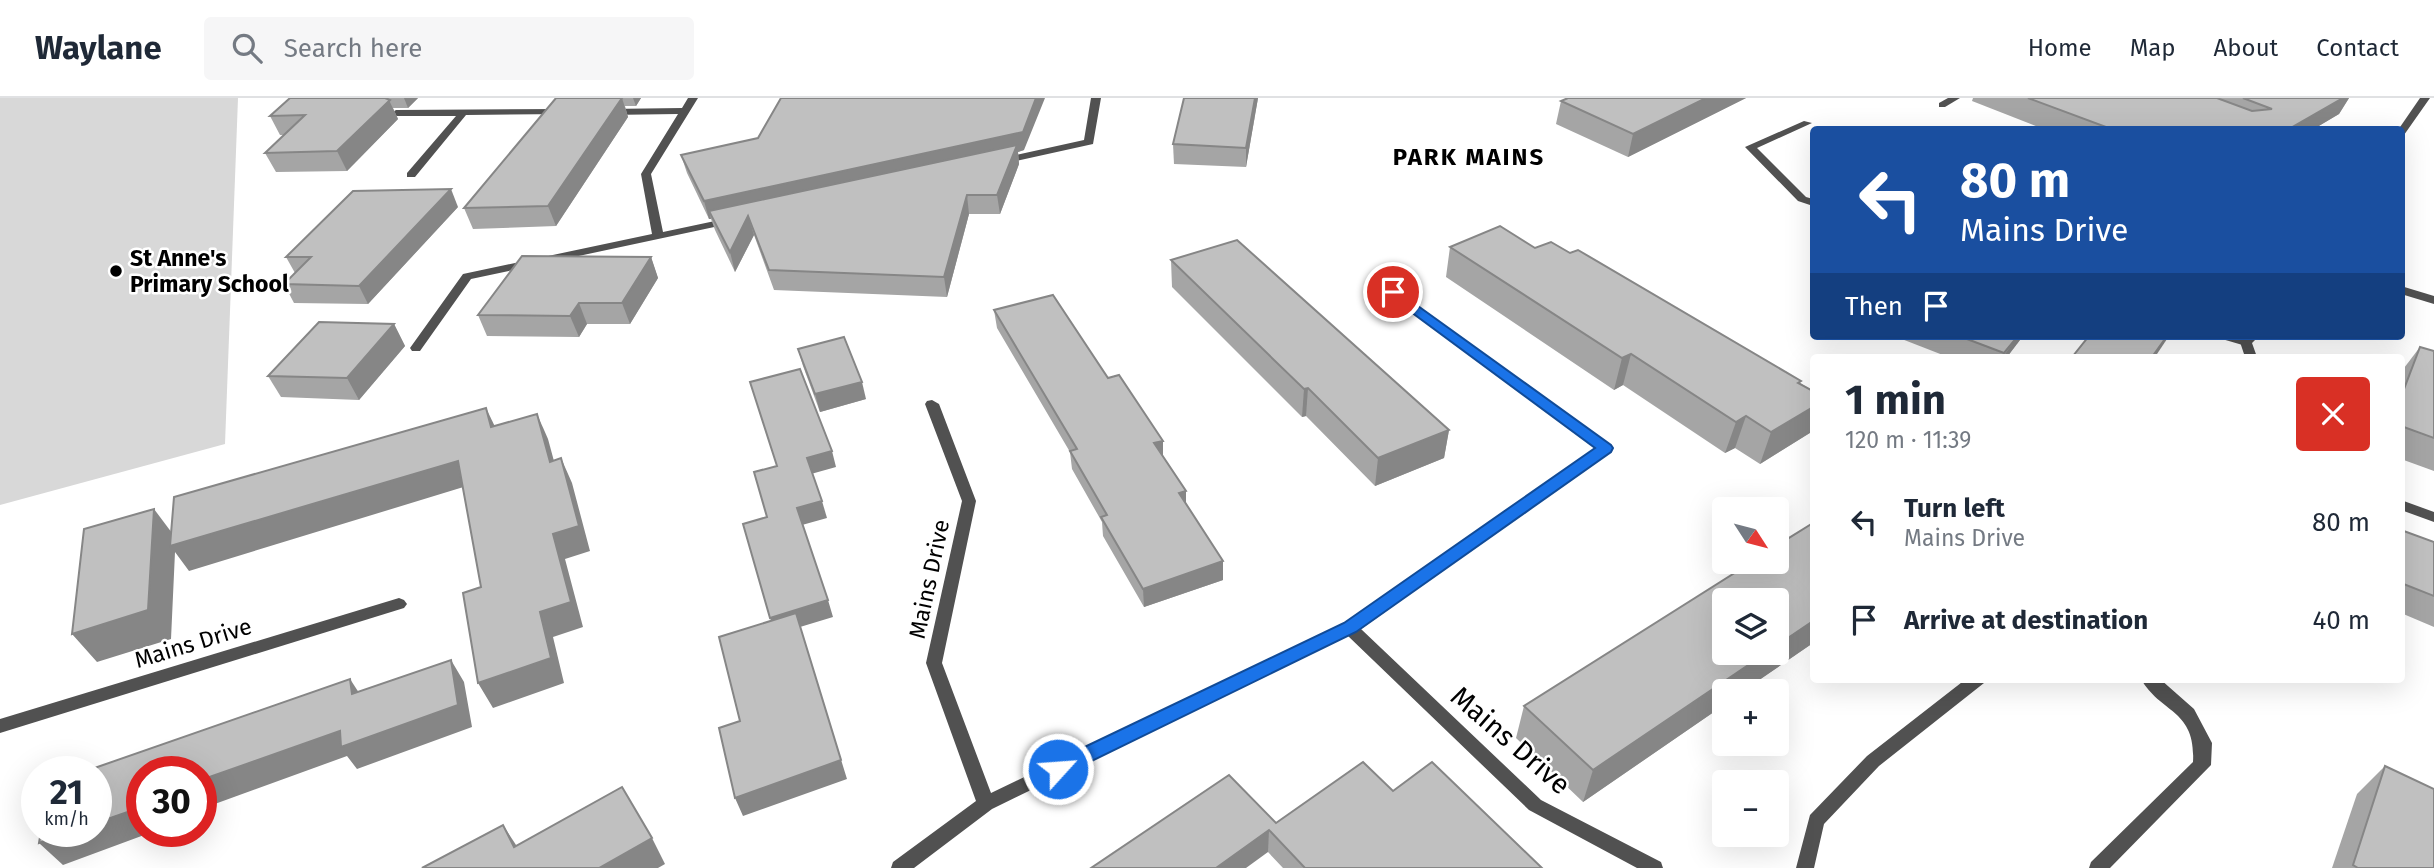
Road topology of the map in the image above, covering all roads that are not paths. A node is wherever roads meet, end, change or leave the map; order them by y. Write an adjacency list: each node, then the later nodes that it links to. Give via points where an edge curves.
1 (693, 98): 6 (street)
2 (1096, 98): 13 (street, via 1089,142)
3 (1955, 98): 5 (street)
4 (2426, 98): 12 (street)
5 (1942, 105)
6 (685, 111): 8 (street); 17 (street, via 646,174)
7 (574, 112): 10 (street)
8 (602, 112)
9 (397, 113): 10 (street)
10 (463, 113): 14 (street)
11 (1807, 123): 15 (street, via 1750,147)
12 (2405, 127)
13 (995, 162)
14 (411, 175)
15 (1810, 202)
16 (738, 219): 17 (street)
17 (659, 236): 21 (street, via 467,276)
18 (2405, 291): 20 (street)
19 (1393, 292): 26 (street, via 1605,448)
20 (2434, 300)
21 (416, 348)
22 (932, 404): 30 (street, Mains Drive, via 969,501 934,663)
23 (2405, 506): 24 (street)
24 (2434, 517)
25 (400, 604): 29 (street, Mains Drive)
26 (1350, 628): 30 (street); 32 (street, Mains Drive, via 1535,805)
27 (1974, 683): 33 (street, via 1873,761 1816,820)
28 (2153, 683): 34 (street, via 2188,714 2203,743 2202,765)
29 (0, 726)
30 (986, 804): 31 (street)
31 (900, 868)
32 (1654, 868)
33 (1805, 868)
34 (2098, 868)

